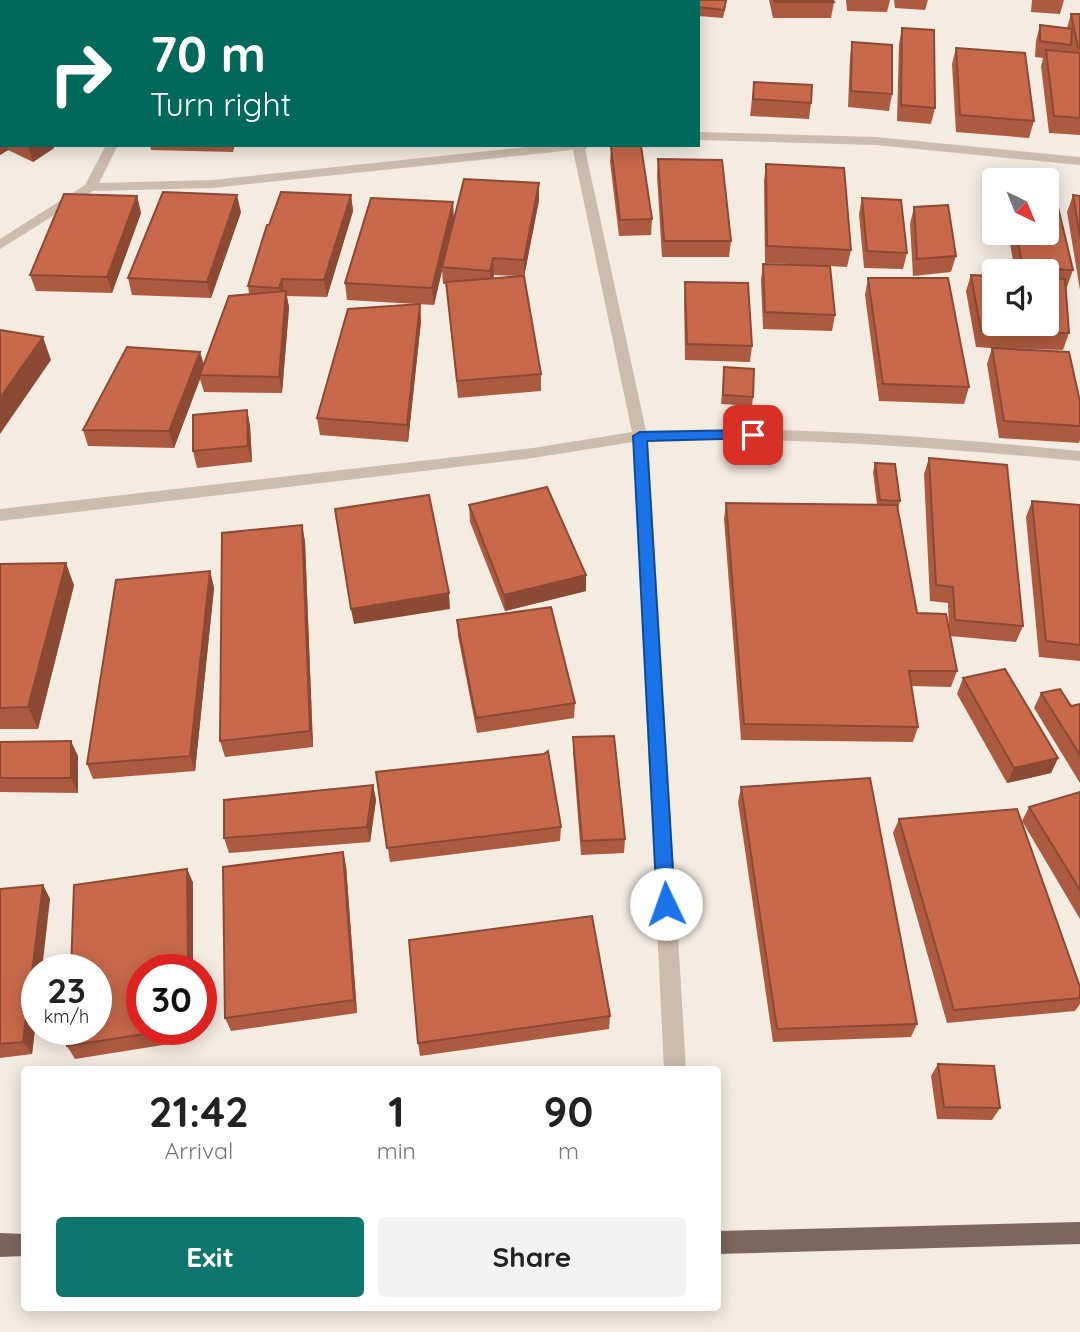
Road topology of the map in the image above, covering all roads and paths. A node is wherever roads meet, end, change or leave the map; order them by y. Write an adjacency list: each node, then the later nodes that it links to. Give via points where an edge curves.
1 (700, 136): 5 (street, via 876,141)
2 (111, 147): 6 (street)
3 (559, 147): 6 (street, via 212,184)
4 (578, 147): 8 (street)
5 (1080, 161)
6 (90, 187): 7 (street)
7 (0, 245)
8 (640, 436): 9 (street, via 726,433 905,441); 10 (street, via 533,453); 11 (street)
9 (1080, 456)
10 (0, 515)
11 (675, 1066)
12 (1080, 1233): 13 (main road)
13 (721, 1243)
14 (0, 1245): 15 (main road)
15 (21, 1245)

